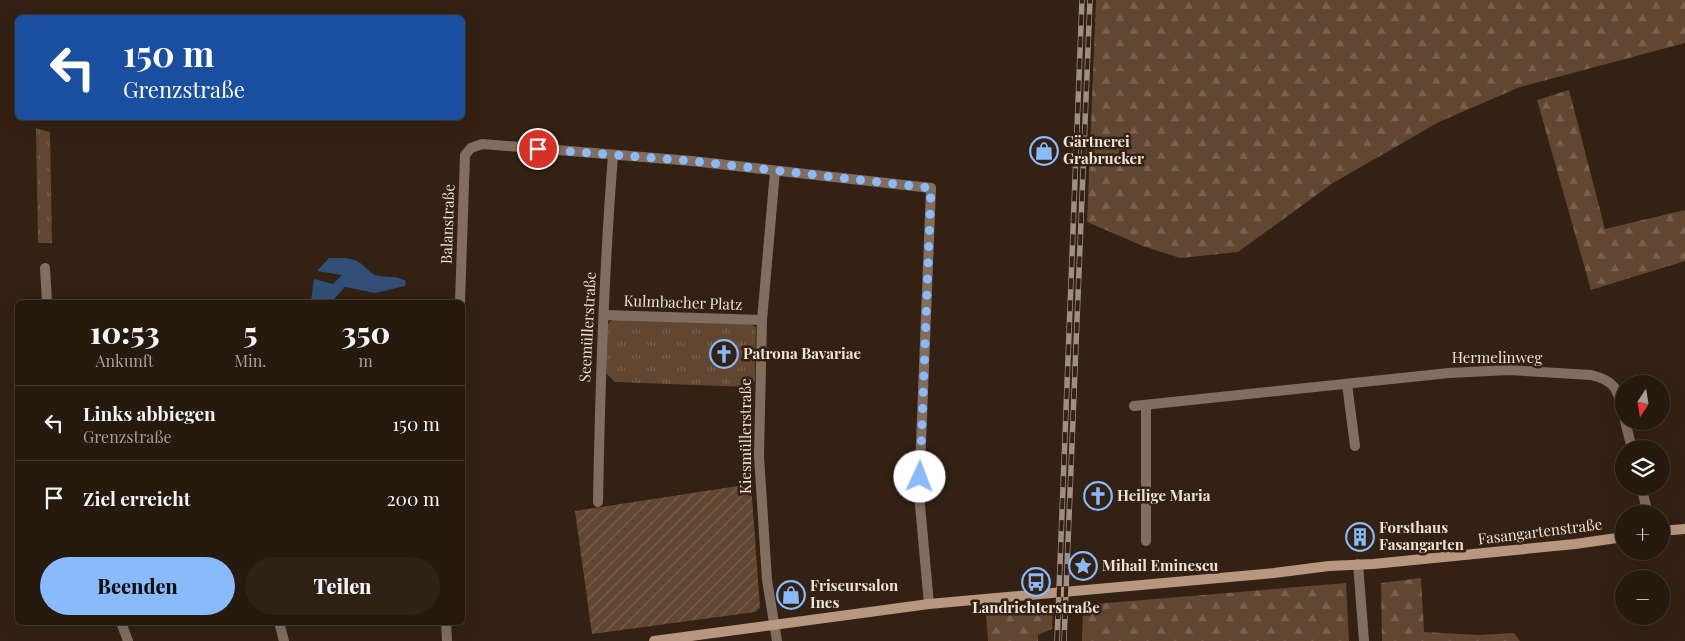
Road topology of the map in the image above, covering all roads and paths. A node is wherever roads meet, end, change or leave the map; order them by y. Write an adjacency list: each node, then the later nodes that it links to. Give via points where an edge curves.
1 (613, 155): 2 (street); 5 (street, Balanstraße, via 482,144 471,148 465,155); 6 (street, Seemüllerstraße)
2 (775, 171): 7 (street, Kiesmüllerstraße); 19 (street, via 931,188 919,494)
3 (44, 268): 4 (street)
4 (47, 300)
5 (460, 300)
6 (604, 315): 7 (street, Kulmbacher Platz); 13 (street, Seemüllerstraße)
7 (762, 320): 23 (street, Kiesmüllerstraße, via 759,456 767,580)
8 (1347, 384): 9 (street, Hermelinweg, via 1509,370 1591,375 1611,382); 10 (street, Hermelinweg); 12 (street)
9 (1615, 388)
10 (1146, 405): 11 (street, Hermelinweg); 17 (street)
11 (1134, 406)
12 (1355, 446)
13 (598, 502)
14 (1685, 529): 15 (street)
15 (1670, 531)
16 (1615, 538): 18 (street, Fasangartenstraße)
17 (1146, 541)
18 (1358, 564): 19 (street, Fasangartenstraße); 29 (street)
19 (929, 604): 23 (street, Fasangartenstraße)
20 (122, 625): 24 (street)
21 (280, 625): 25 (street)
22 (446, 625): 26 (street)
23 (774, 625): 27 (street, Fasangartenstraße); 28 (street, Kiesmüllerstraße)
24 (128, 641)
25 (284, 641)
26 (447, 641)
27 (654, 641)
28 (776, 641)
29 (1364, 641)

